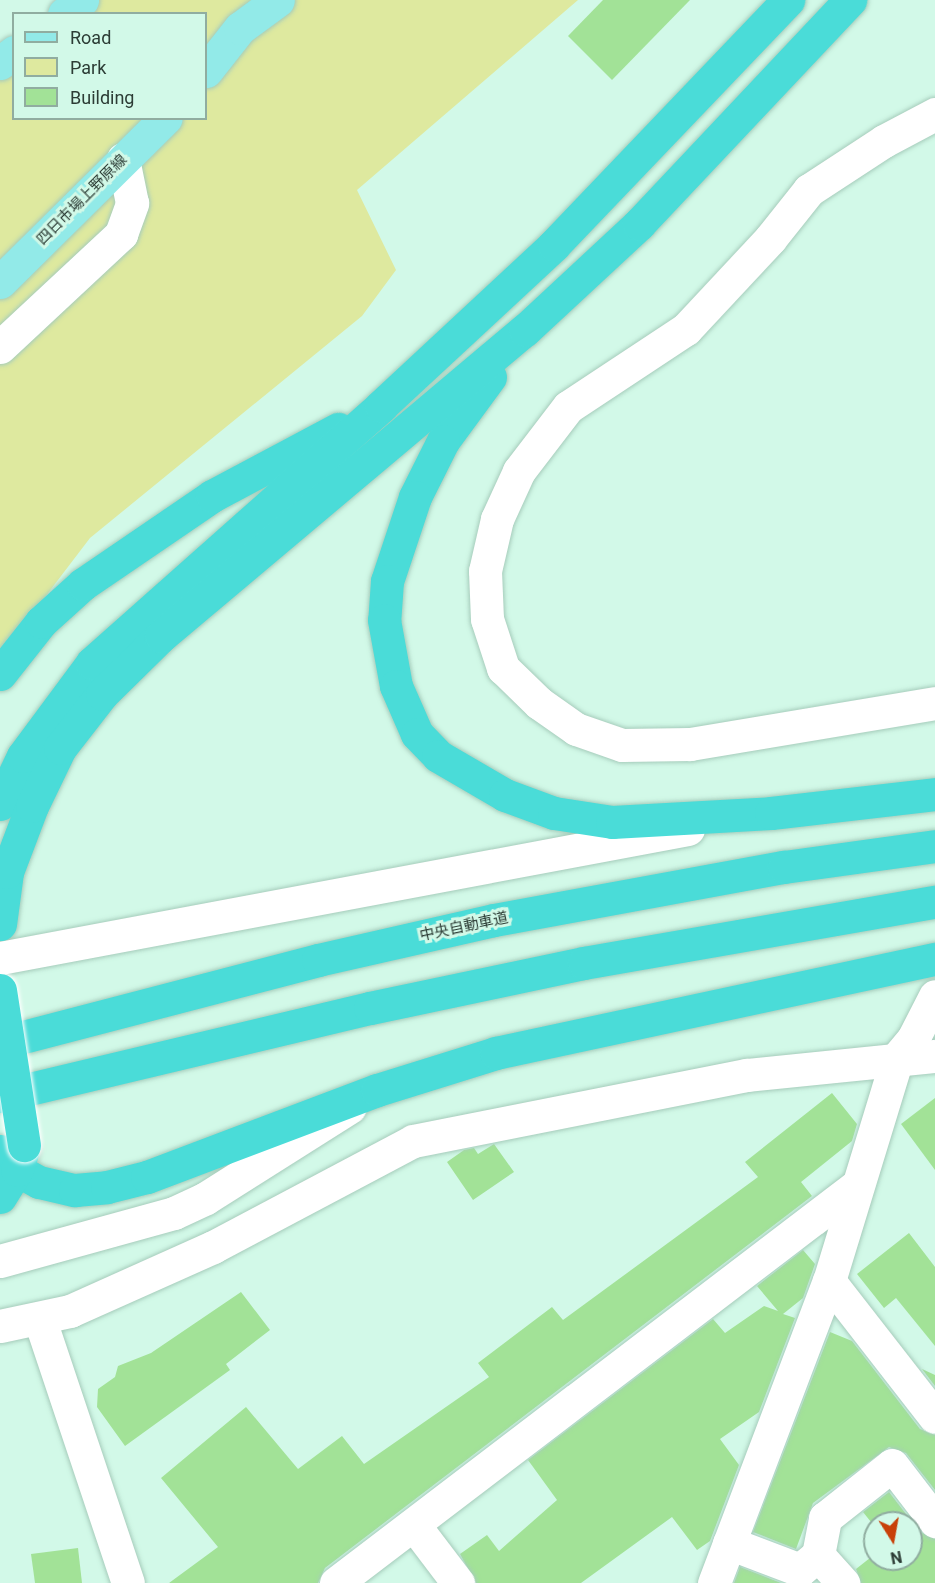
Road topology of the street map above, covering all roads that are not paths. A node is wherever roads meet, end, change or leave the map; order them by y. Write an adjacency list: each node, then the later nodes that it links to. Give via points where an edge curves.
1 (82, 0): 5 (main road)
2 (278, 0): 8 (main road, via 240,28)
3 (788, 0): 15 (highway, via 554,245)
4 (850, 0): 13 (highway, via 639,224)
5 (67, 12)
6 (12, 54): 7 (main road)
7 (0, 63)
8 (207, 70)
9 (935, 114): 17 (street, via 884,141 809,190 770,239 686,329 568,407 519,471 497,519 485,571 487,619 503,668 539,703 576,729 622,745 690,744)
10 (164, 120): 11 (main road, 四日市場上野原線)
11 (123, 159): 12 (main road, 四日市場上野原線); 14 (street, via 132,203 121,234)
12 (0, 282)
13 (525, 330): 20 (highway, via 443,441 415,497 387,581 384,620 389,661 417,734 438,756 469,775 505,795 554,813 612,822); 23 (highway, via 130,664 60,748 7,872)
14 (0, 347)
15 (381, 406): 16 (highway, via 164,526 83,584 41,622); 19 (highway, via 92,663 23,756)
16 (0, 674)
17 (935, 703)
18 (935, 794): 20 (highway)
19 (0, 804)
20 (771, 813): 24 (street)
21 (935, 846): 28 (highway, 中央自動車道, via 784,867 494,920 307,963)
22 (935, 902): 31 (highway, via 573,965 370,1008)
23 (0, 924)
24 (0, 958)
25 (935, 959): 30 (highway, via 610,1026 496,1053)
26 (0, 990): 32 (highway, bridge)
27 (935, 996): 29 (street)
28 (0, 1043)
29 (915, 1051): 33 (street); 37 (street, via 747,1075 413,1141 213,1247 70,1311)
30 (377, 1090): 32 (highway, via 147,1177 107,1187 75,1190 39,1182); 35 (street, via 206,1198 112,1233)
31 (0, 1096)
32 (14, 1155): 34 (highway)
33 (855, 1187): 36 (street); 41 (street)
34 (0, 1197)
35 (0, 1261)
36 (828, 1281): 39 (street); 42 (street)
37 (40, 1320): 38 (street); 44 (street)
38 (0, 1326)
39 (935, 1417)
40 (935, 1521): 43 (street, via 892,1465 825,1518)
41 (414, 1525): 45 (street); 46 (street)
42 (729, 1544): 43 (street, via 800,1570); 47 (street)
43 (818, 1555): 48 (street)
44 (128, 1583)
45 (336, 1583)
46 (458, 1583)
47 (714, 1583)
48 (843, 1583)

